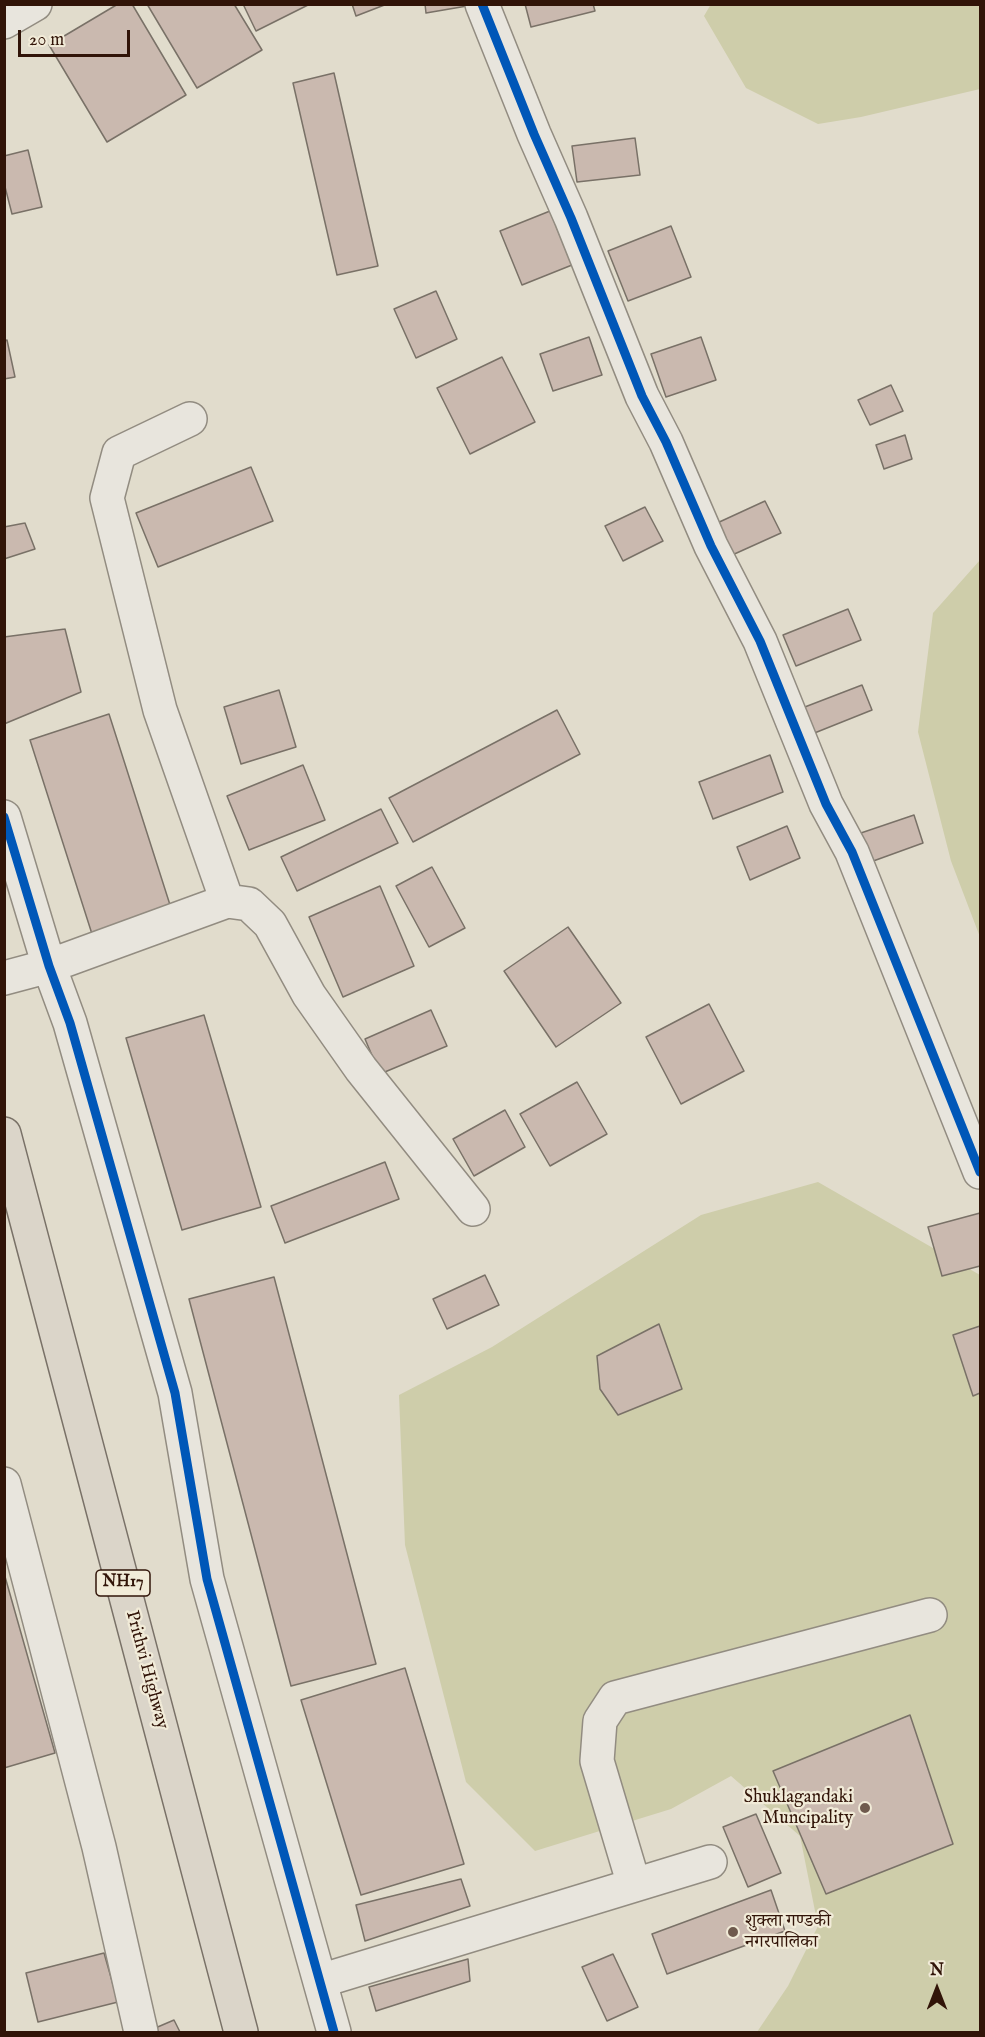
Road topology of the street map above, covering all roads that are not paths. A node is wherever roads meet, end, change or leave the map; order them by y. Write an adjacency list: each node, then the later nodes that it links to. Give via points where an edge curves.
1 (35, 4): 3 (street)
2 (482, 4): 10 (street, via 642,396 760,641 826,804 852,852)
3 (4, 22)
4 (190, 419): 6 (street, via 119,453 106,498 160,710)
5 (4, 817): 7 (street)
6 (227, 901): 7 (street); 11 (street, via 249,904 270,924 309,995 361,1069)
7 (49, 966): 8 (street); 16 (street, via 70,1023 175,1393 207,1579)
8 (4, 978)
9 (4, 1134): 18 (highway, Prithvi Highway / NH17)
10 (981, 1172)
11 (473, 1209)
12 (4, 1484): 17 (street, via 99,1847)
13 (930, 1615): 15 (street, via 615,1698 600,1721 597,1761)
14 (710, 1862): 15 (street)
15 (634, 1885): 16 (street)
16 (320, 1981): 19 (street)
17 (141, 2032)
18 (241, 2032)
19 (334, 2032)

